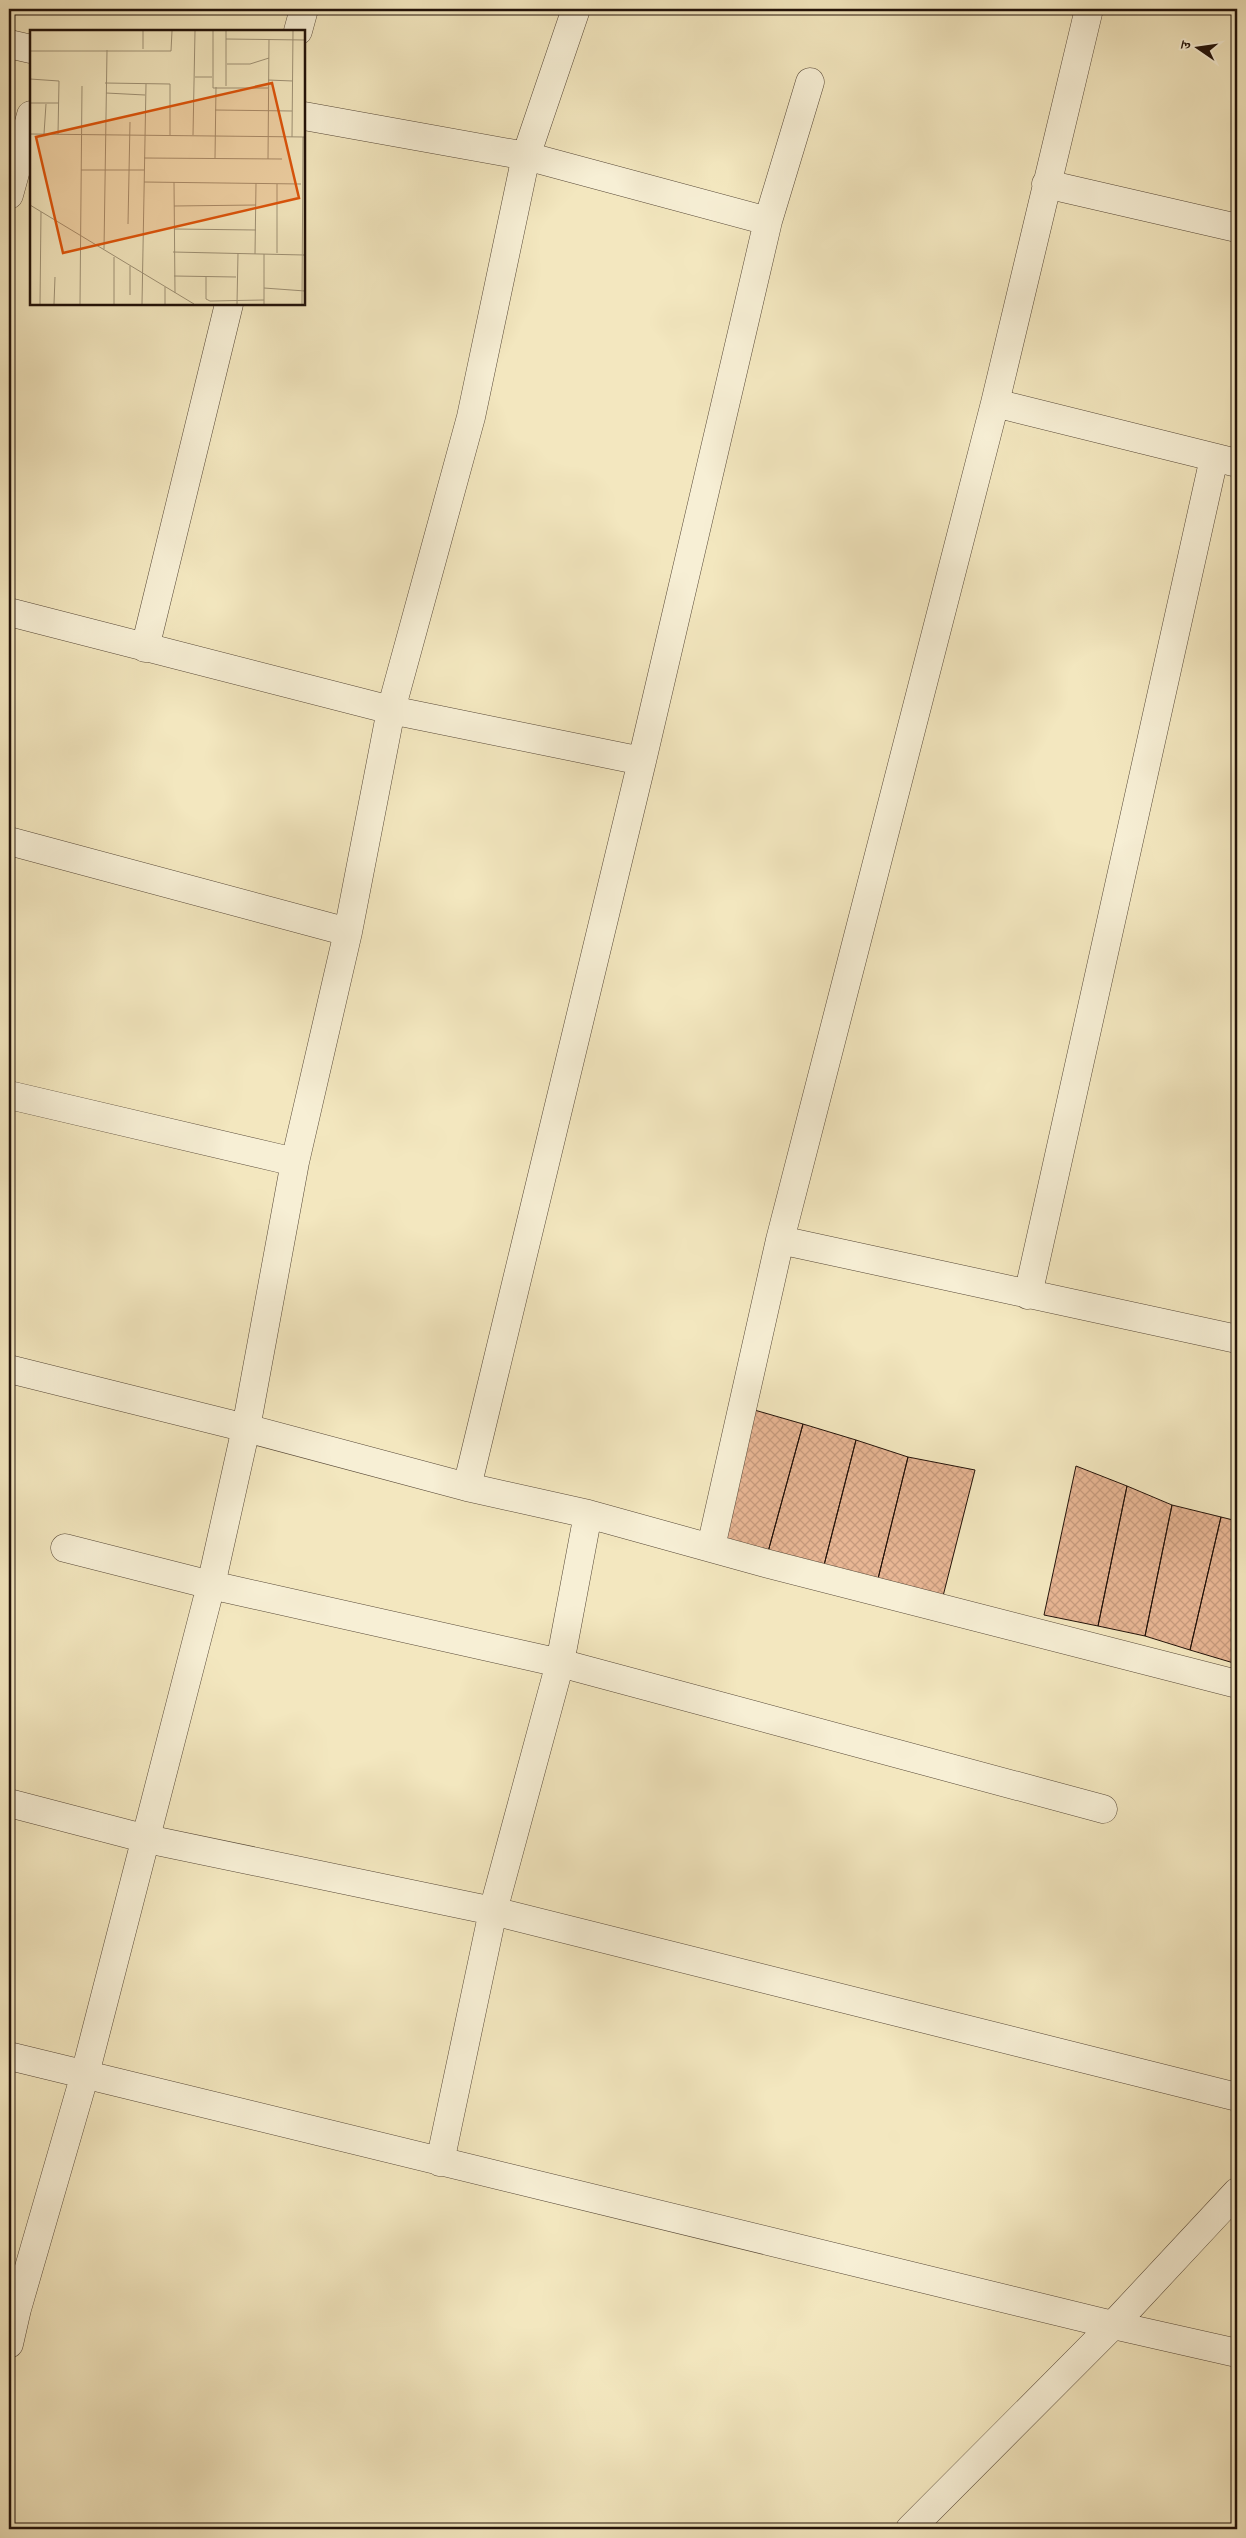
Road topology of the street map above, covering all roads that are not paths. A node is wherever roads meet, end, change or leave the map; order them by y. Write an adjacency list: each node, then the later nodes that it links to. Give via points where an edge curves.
1 (304, 9): 4 (street)
2 (576, 9): 10 (street)
3 (1089, 9): 11 (street)
4 (298, 30)
5 (9, 44): 6 (street)
6 (30, 48)
7 (810, 82): 13 (street)
8 (305, 116): 10 (street)
9 (30, 119): 12 (street)
10 (526, 156): 13 (street); 20 (street, via 471,417)
11 (1046, 184): 14 (street); 16 (street)
12 (9, 195)
13 (768, 221): 21 (street)
14 (1237, 228)
15 (229, 305): 19 (street)
16 (995, 403): 17 (street); 26 (street)
17 (1226, 460): 27 (street)
18 (9, 612): 19 (street)
19 (145, 648): 20 (street)
20 (391, 710): 21 (street); 23 (street)
21 (642, 760): 31 (street)
22 (9, 841): 23 (street)
23 (348, 932): 25 (street)
24 (9, 1095): 25 (street)
25 (295, 1162): 30 (street)
26 (780, 1240): 27 (street); 33 (street)
27 (1028, 1294): 28 (street)
28 (1237, 1339)
29 (9, 1369): 30 (street)
30 (246, 1428): 31 (street); 35 (street)
31 (467, 1487): 32 (street)
32 (588, 1514): 33 (street); 36 (street)
33 (711, 1547): 37 (street)
34 (65, 1548): 35 (street)
35 (212, 1584): 36 (street); 40 (street)
36 (560, 1663): 39 (street); 41 (street)
37 (1237, 1684)
38 (9, 1803): 40 (street)
39 (1103, 1809)
40 (147, 1839): 41 (street); 43 (street)
41 (494, 1911): 44 (street); 45 (street)
42 (9, 2056): 43 (street)
43 (85, 2074): 45 (street); 47 (street)
44 (1237, 2096)
45 (440, 2162): 48 (street)
46 (1237, 2192): 48 (street)
47 (13, 2308): 49 (street)
48 (1113, 2325): 50 (street); 51 (street)
49 (9, 2344)
50 (1237, 2353)
51 (910, 2529)

